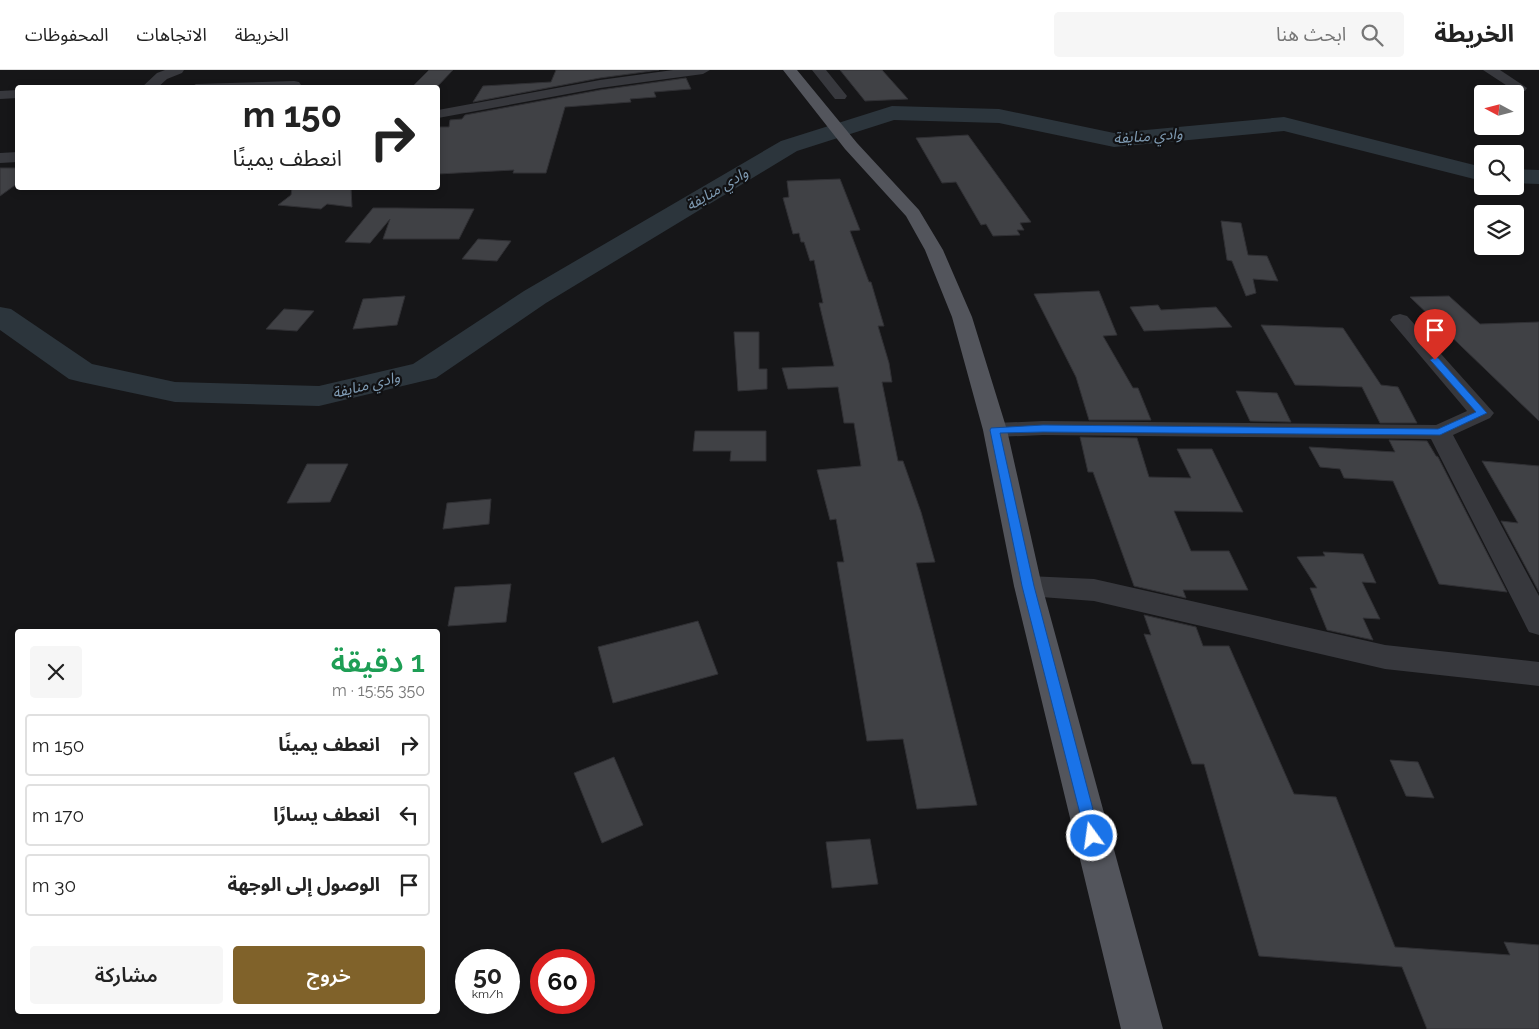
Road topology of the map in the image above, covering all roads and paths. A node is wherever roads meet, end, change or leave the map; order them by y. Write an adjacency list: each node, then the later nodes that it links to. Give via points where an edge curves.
1 (177, 70): 7 (street)
2 (703, 70): 13 (street, via 600,84)
3 (790, 70): 17 (main road, via 913,214 934,250 962,317)
4 (819, 70): 12 (street)
5 (1490, 70): 9 (street)
6 (297, 83): 8 (street)
7 (152, 85)
8 (257, 85)
9 (1515, 85)
10 (15, 94): 11 (street)
11 (0, 95)
12 (840, 96)
13 (440, 114)
14 (15, 157): 15 (street)
15 (0, 158)
16 (1400, 320): 18 (street, via 1482,413)
17 (995, 430): 18 (street); 19 (main road)
18 (1440, 432): 20 (street)
19 (1028, 586): 21 (street, via 1094,590 1385,657); 22 (main road)
20 (1539, 624)
21 (1539, 674)
22 (1142, 1029)

